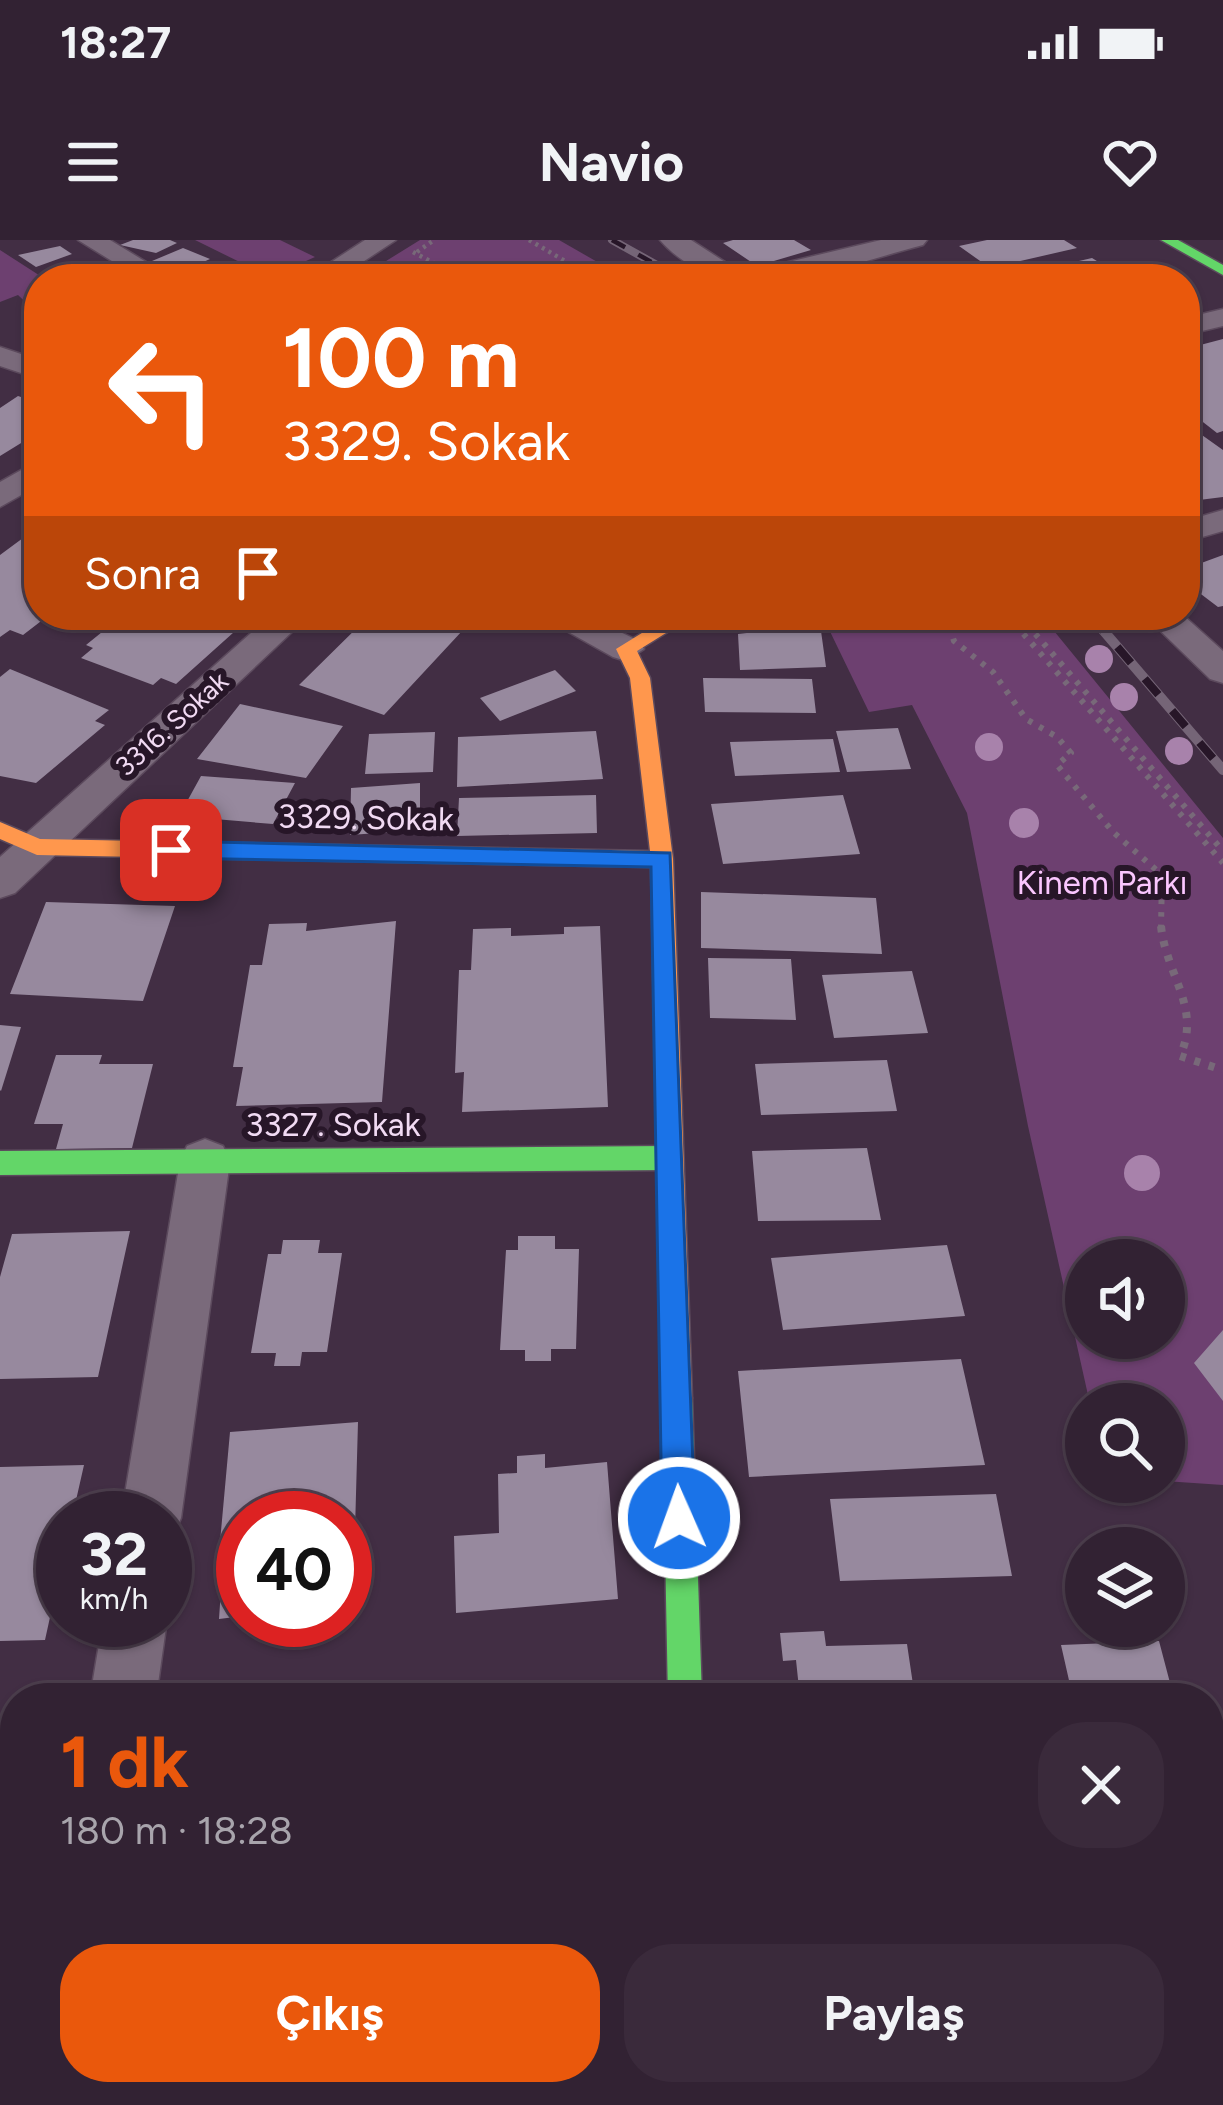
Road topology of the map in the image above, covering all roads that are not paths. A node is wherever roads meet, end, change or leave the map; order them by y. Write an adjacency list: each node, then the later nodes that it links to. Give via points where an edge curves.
1 (91, 240): 6 (street)
2 (673, 240): 8 (street)
3 (914, 240): 9 (street)
4 (1168, 240): 10 (main road)
5 (380, 241): 7 (street)
6 (134, 264)
7 (342, 264)
8 (710, 264)
9 (812, 264)
10 (1223, 272)
11 (276, 630): 18 (street, 3316. Sokak)
12 (587, 630): 15 (street)
13 (659, 630): 15 (main road)
14 (1179, 630): 16 (street)
15 (626, 649): 19 (main road, via 640,678)
16 (1223, 670)
17 (0, 830): 18 (main road, 3329. Sokak)
18 (37, 847): 19 (main road, 3329. Sokak); 20 (street, 3316. Sokak)
19 (662, 859): 21 (main road)
20 (0, 882)
21 (666, 1158): 22 (main road, 3327. Sokak); 27 (main road)
22 (205, 1160): 23 (main road, 3327. Sokak); 24 (street)
23 (0, 1162)
24 (155, 1491)
25 (131, 1647): 26 (street)
26 (126, 1683)
27 (684, 1683)

